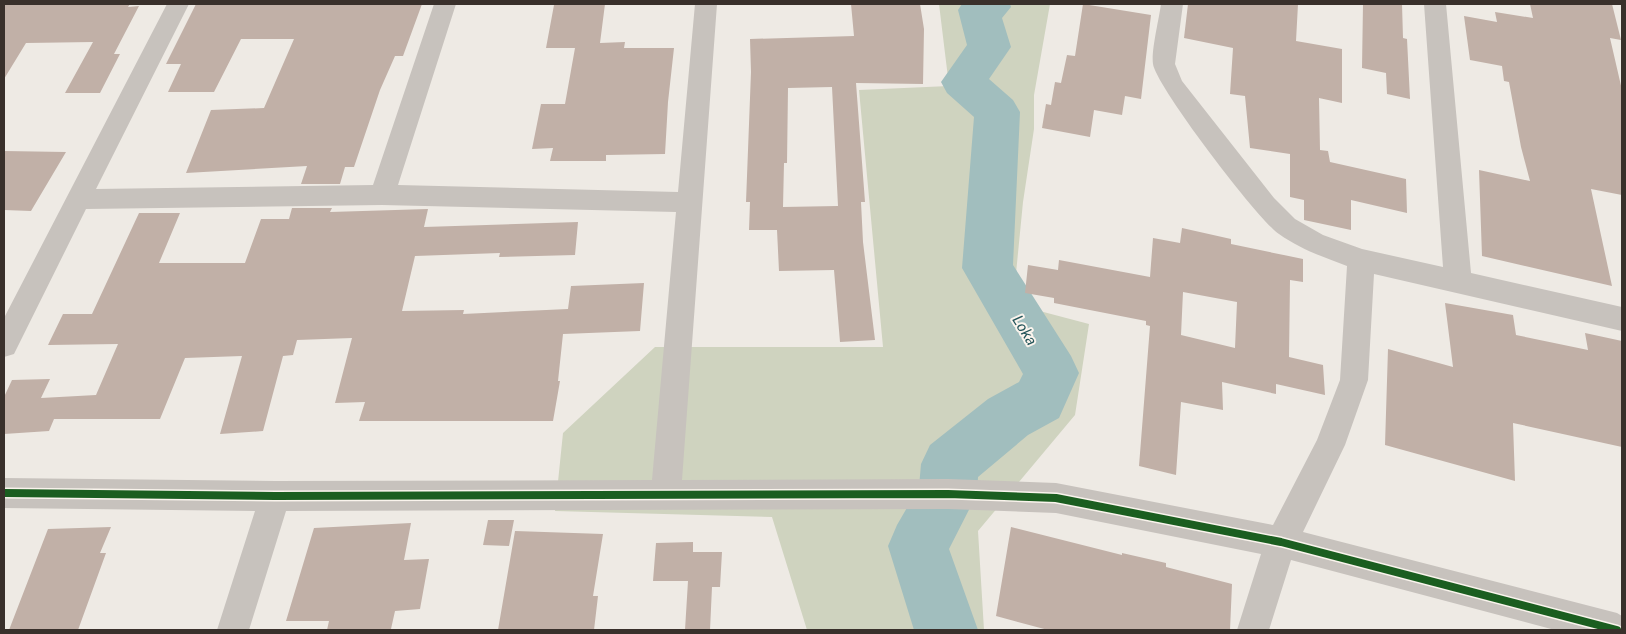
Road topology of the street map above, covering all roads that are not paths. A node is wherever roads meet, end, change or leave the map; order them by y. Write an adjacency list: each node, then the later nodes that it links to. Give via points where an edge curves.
1 (178, 4): 7 (street)
2 (445, 4): 6 (street)
3 (706, 4): 8 (street)
4 (1172, 4): 9 (street, via 1164,64 1172,84 1265,205 1286,226 1314,243)
5 (1435, 4): 10 (street)
6 (382, 195): 7 (street); 8 (street)
7 (78, 199): 12 (street)
8 (690, 202): 14 (street)
9 (1361, 260): 10 (street); 16 (street, via 1354,380 1330,445)
10 (1458, 283): 11 (street)
11 (1622, 319)
12 (4, 345)
13 (4, 493): 15 (street)
14 (666, 494): 15 (street); 16 (street, via 948,494 1056,498)
15 (275, 496): 17 (street)
16 (1281, 542): 18 (street); 19 (street)
17 (233, 630)
18 (1253, 630)
19 (1617, 630)

